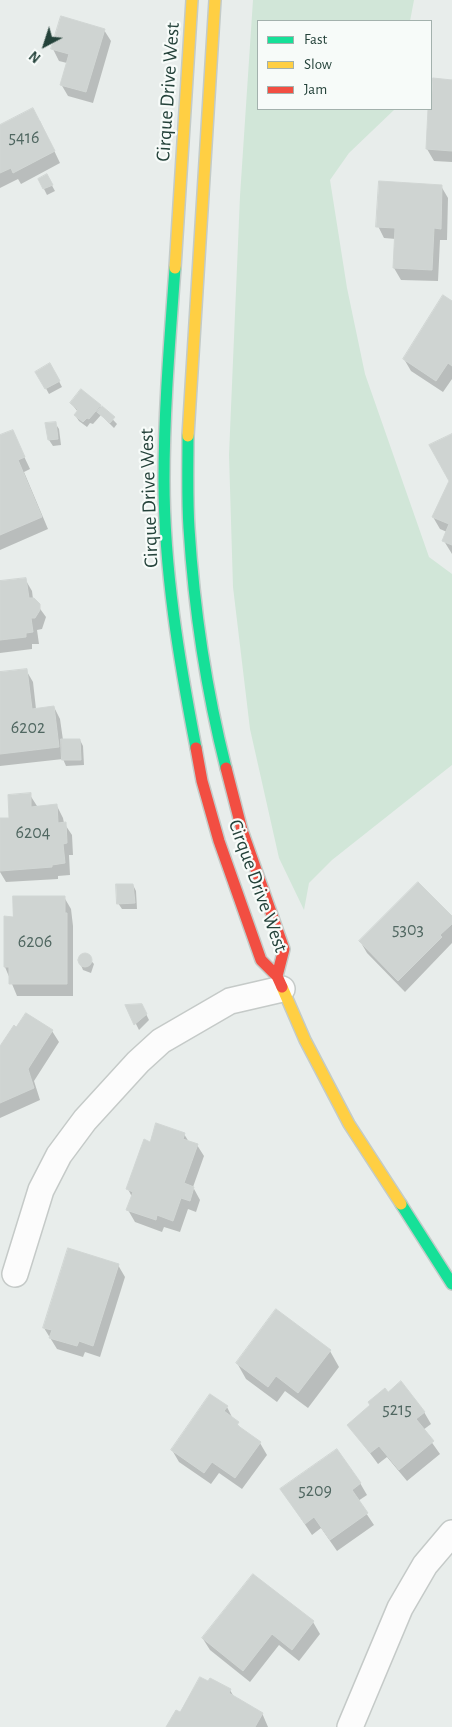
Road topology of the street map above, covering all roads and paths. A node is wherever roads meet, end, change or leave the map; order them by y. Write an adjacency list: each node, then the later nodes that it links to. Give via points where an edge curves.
1 (192, 0): 3 (main road, Cirque Drive West, via 165,424 166,537 178,657 202,780 219,841 260,960)
2 (215, 0): 3 (main road, Cirque Drive West, via 188,413 189,527 201,646 212,708 242,830 284,949)
3 (280, 983): 4 (street, via 230,1001 161,1041 85,1120 58,1155 41,1190); 5 (main road, Cirque Drive West, via 305,1040 349,1124)
4 (15, 1274)
5 (452, 1284)
6 (452, 1533): 7 (street, via 425,1565 400,1608)
7 (350, 1727)

